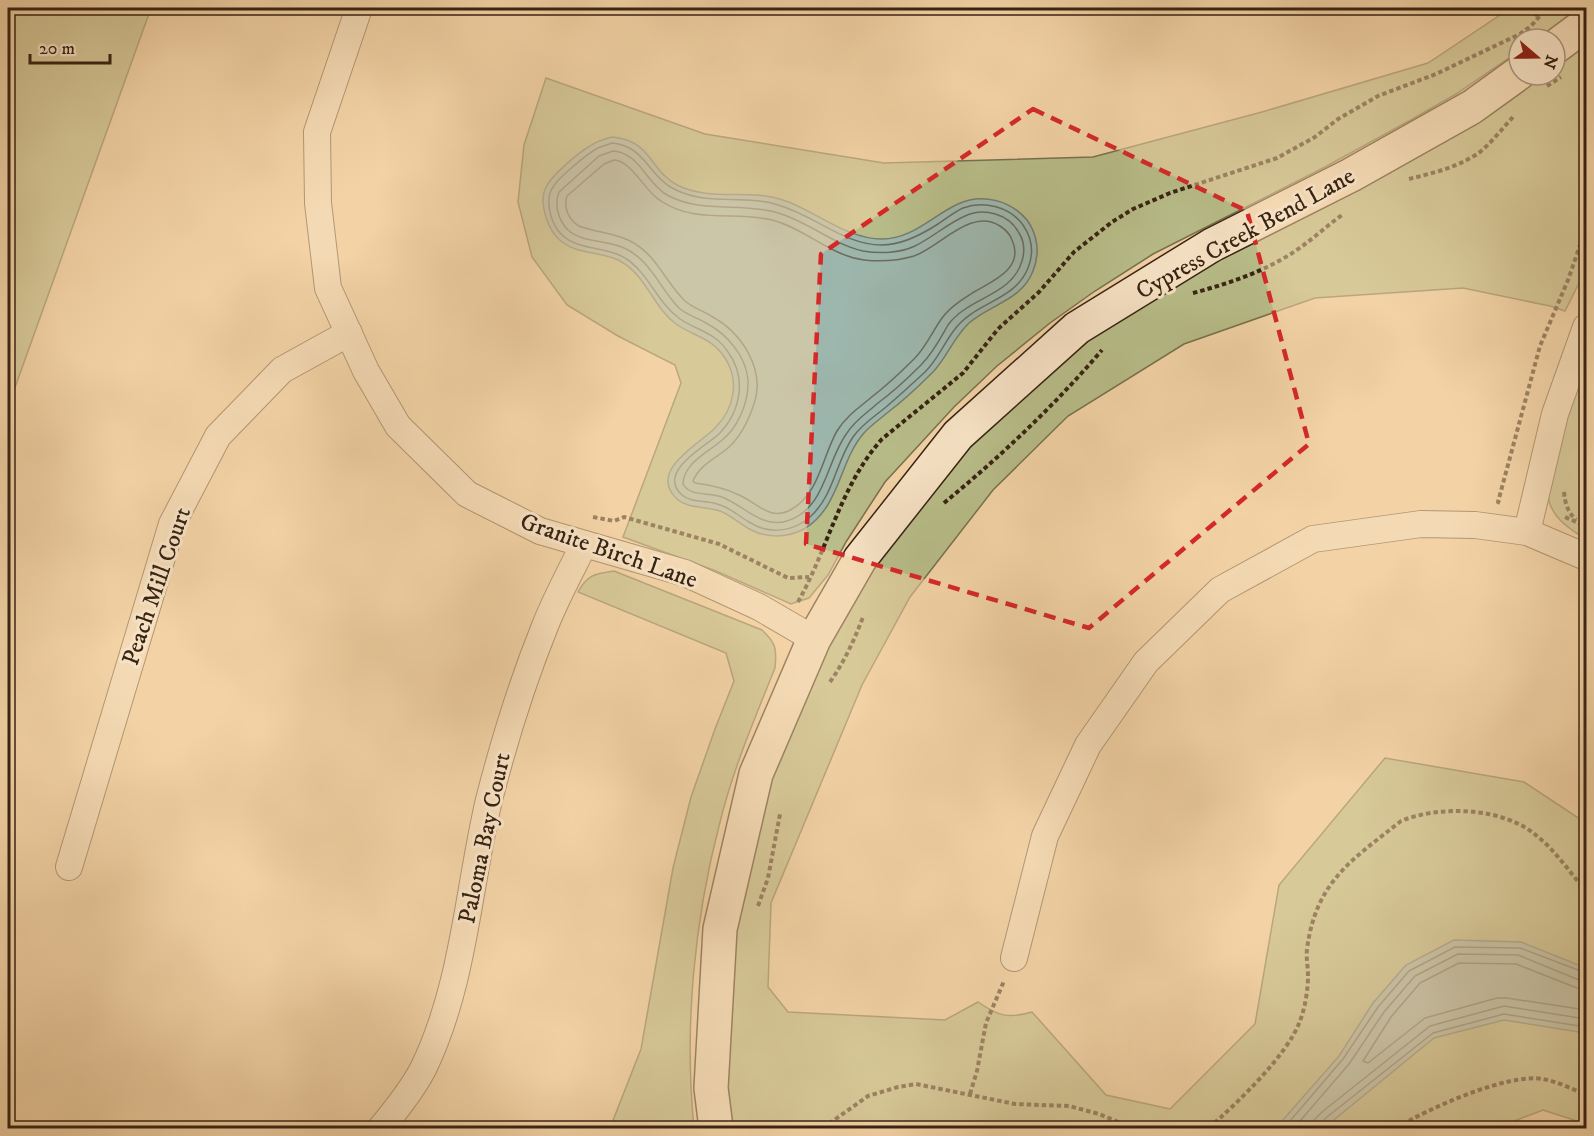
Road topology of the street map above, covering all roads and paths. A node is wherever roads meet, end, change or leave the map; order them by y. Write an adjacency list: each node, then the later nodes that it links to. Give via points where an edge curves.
1 (359, 8): 13 (street, Granite Birch Lane, via 317,132 318,203 328,288)
2 (1528, 8): 3 (path, via 1539,17)
3 (1547, 8)
4 (1587, 24): 5 (street)
5 (1567, 51)
6 (1517, 87): 22 (street, Cypress Creek Bend Lane, via 1472,107 1351,175 1212,245 1077,328 958,435 860,559)
7 (1516, 113): 8 (path, via 1468,159)
8 (1400, 182)
9 (1346, 212): 11 (path, via 1268,267)
10 (1587, 228): 17 (path, via 1540,346 1498,502)
11 (1183, 296)
12 (1587, 327): 17 (street, via 1555,414)
13 (349, 333): 18 (street, Granite Birch Lane, via 398,426 467,494 540,531); 25 (street, Peach Mill Court, via 282,370 218,436 172,524)
14 (1105, 346): 15 (path, via 1031,427)
15 (943, 504)
16 (593, 517): 20 (path, via 614,521 624,517 699,537 788,578)
17 (1529, 522): 19 (street); 28 (street, via 1421,524 1313,539 1220,590 1146,662 1088,745 1045,836)
18 (584, 544): 22 (street, Granite Birch Lane, via 685,573 759,607); 31 (street, Paloma Bay Court, via 545,625 507,733 438,1036 422,1071)
19 (1587, 557)
20 (810, 577)
21 (865, 613): 23 (path, via 856,638)
22 (814, 639): 32 (street, Cypress Creek Bend Lane, via 756,774 720,929 711,1088)
23 (827, 686)
24 (781, 807): 27 (path, via 768,878)
25 (69, 867)
26 (1587, 891): 35 (path, via 1538,836 1509,819 1452,811 1401,821 1327,887 1311,930 1305,996 1293,1036 1247,1091)
27 (757, 910)
28 (1014, 958): 29 (path, via 986,1023)
29 (970, 1094): 33 (path, via 916,1084 898,1087 868,1096); 34 (path, via 1015,1104 1069,1106)
30 (1587, 1095): 36 (path, via 1544,1079 1512,1080 1460,1098)
31 (381, 1128)
32 (716, 1128)
33 (823, 1128)
34 (1133, 1128)
35 (1209, 1128)
36 (1396, 1128)

